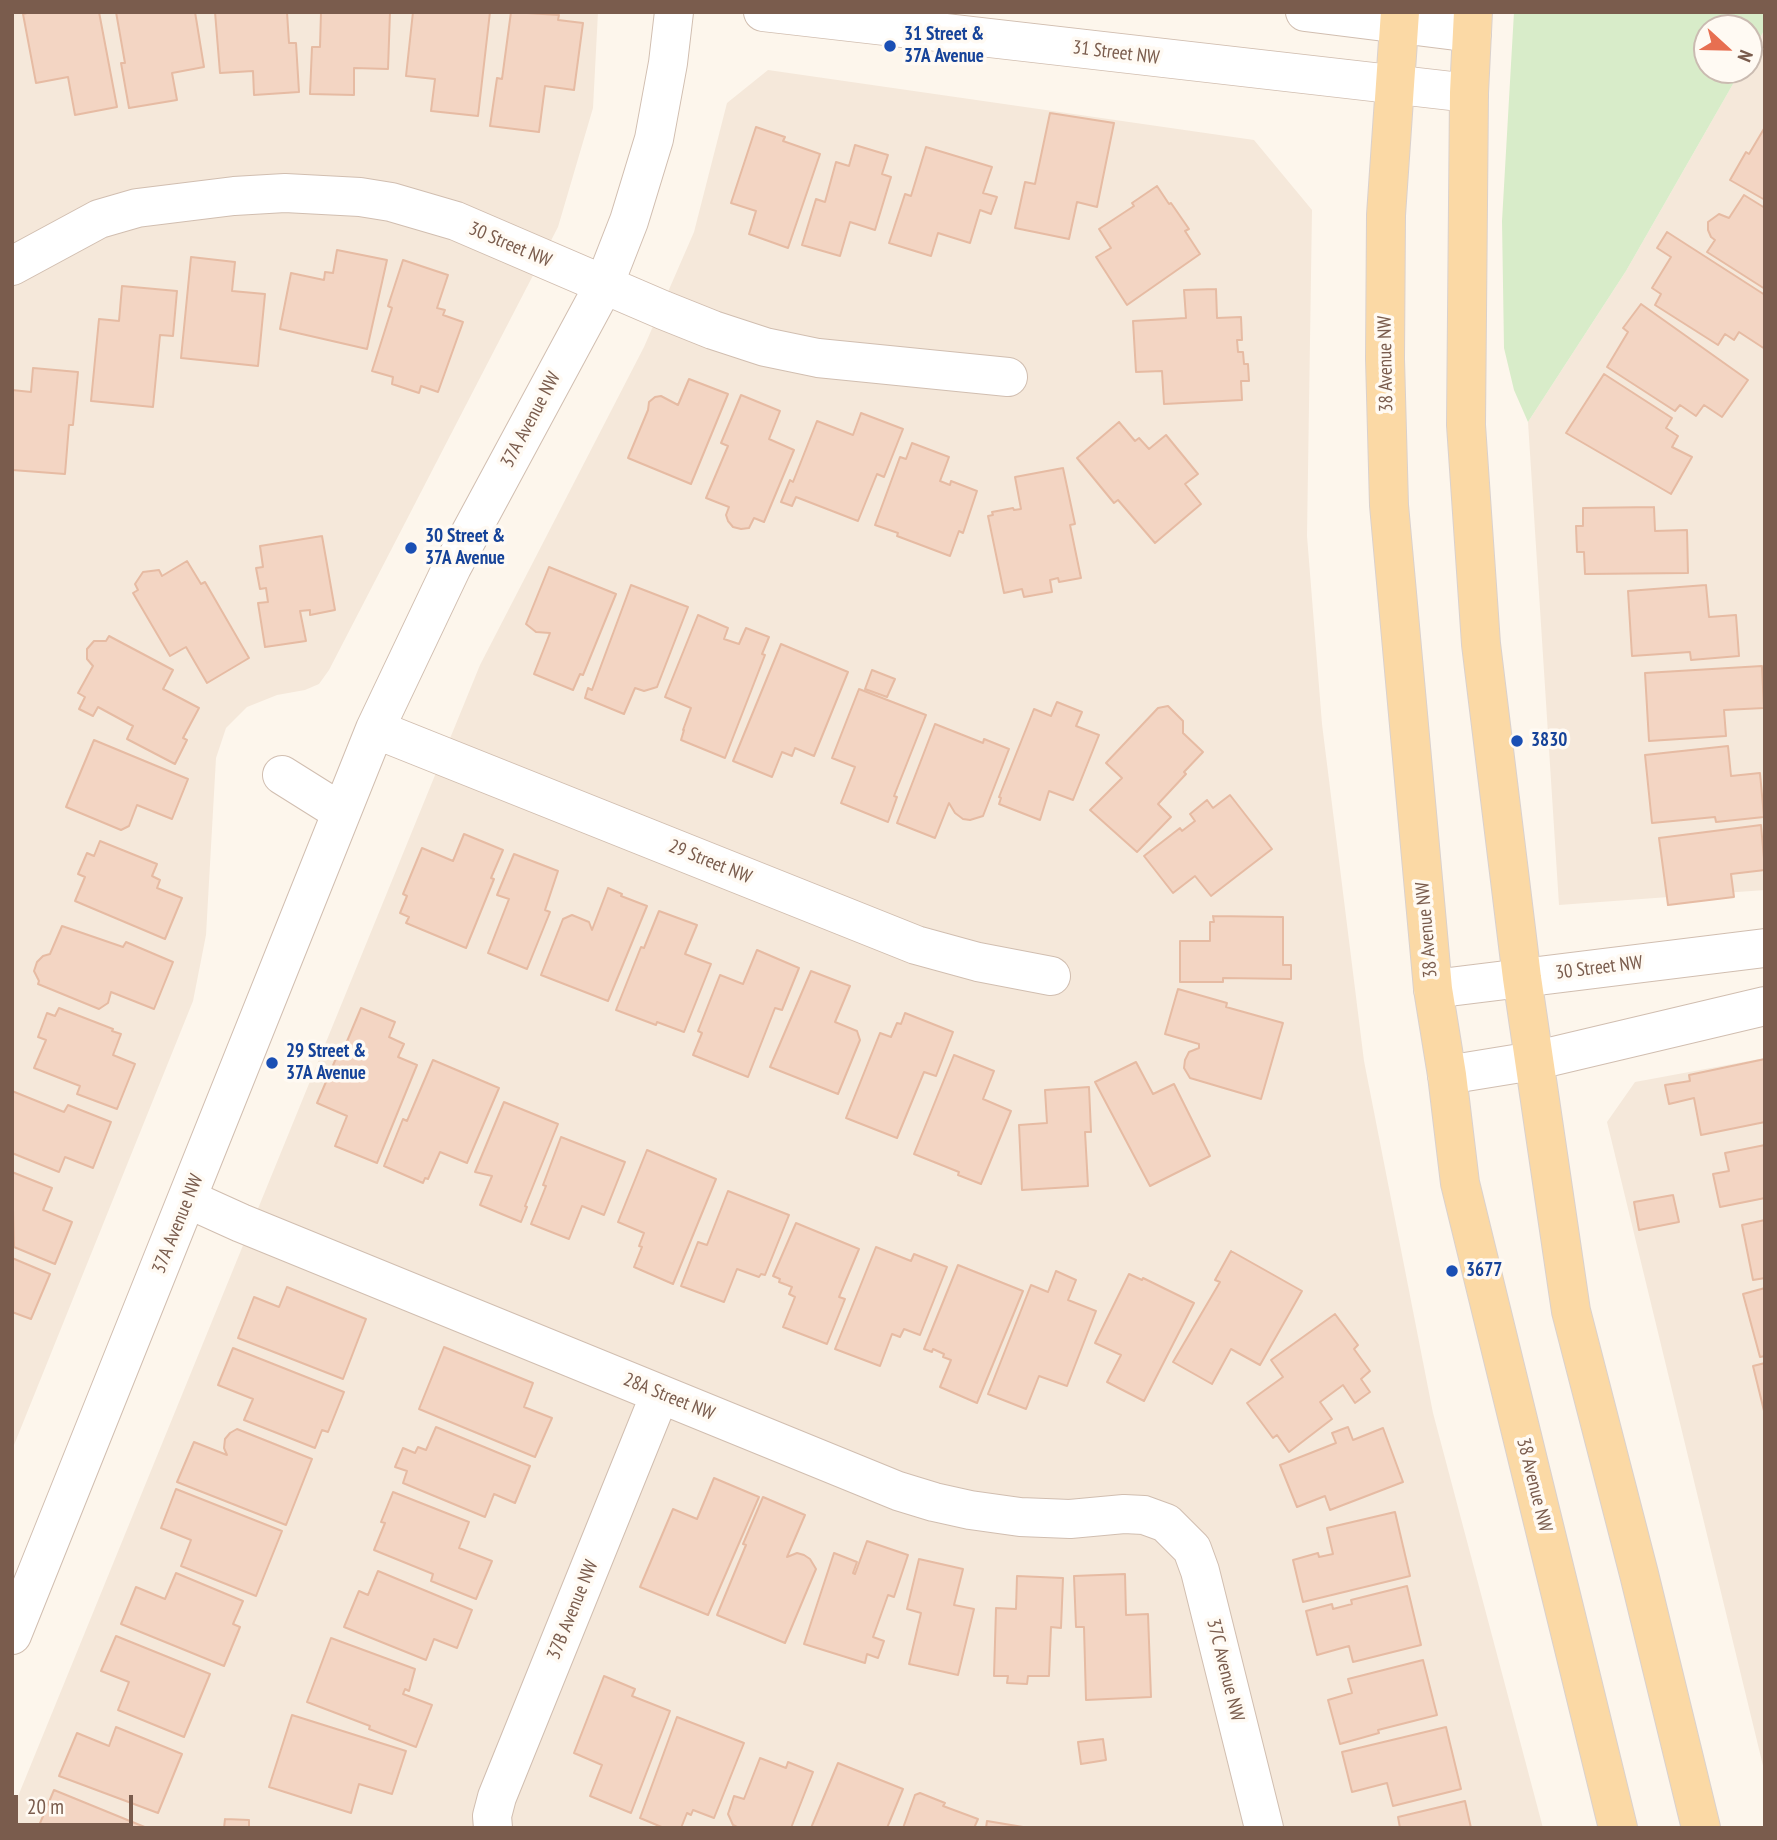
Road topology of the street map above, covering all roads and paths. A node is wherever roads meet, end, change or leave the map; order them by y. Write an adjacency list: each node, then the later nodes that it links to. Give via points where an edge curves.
1 (674, 12): 9 (street, 37A Avenue NW, via 654,139)
2 (763, 12): 6 (street, 31 Street NW)
3 (1305, 12): 4 (street)
4 (1400, 18): 5 (street); 6 (main road, 38 Avenue NW)
5 (1472, 23): 7 (main road)
6 (1395, 83): 7 (street, 31 Street NW); 17 (main road, 38 Avenue NW, via 1386,215 1389,505)
7 (1469, 93): 16 (main road, via 1466,425 1481,644)
8 (12, 266): 9 (street, 30 Street NW, via 119,212 234,196 298,194 360,197 418,209)
9 (604, 285): 10 (street, 30 Street NW, via 713,330 793,354); 11 (street, 37A Avenue NW, via 452,567)
10 (1008, 377)
11 (375, 729): 13 (street, 37A Avenue NW); 15 (street, 29 Street NW, via 916,945)
12 (282, 775): 13 (street)
13 (341, 812): 21 (street, 37A Avenue NW)
14 (1765, 947): 16 (street, 30 Street NW)
15 (1051, 976)
16 (1522, 978): 17 (street, 30 Street NW); 19 (main road)
17 (1433, 989): 20 (main road, 38 Avenue NW)
18 (1765, 1006): 19 (street)
19 (1533, 1061): 20 (street); 28 (main road, via 1571,1311)
20 (1447, 1075): 27 (main road, 38 Avenue NW, via 1460,1183)
21 (188, 1199): 22 (street, 28A Street NW); 24 (street, 37A Avenue NW)
22 (660, 1394): 23 (street, 28A Street NW, via 934,1502 1020,1517 1124,1514); 25 (street, 37B Avenue NW, via 496,1797)
23 (1166, 1523): 26 (street, 37C Avenue NW, via 1192,1549 1200,1571)
24 (12, 1635)
25 (493, 1828)
26 (1264, 1828)
27 (1618, 1828)
28 (1701, 1828)

